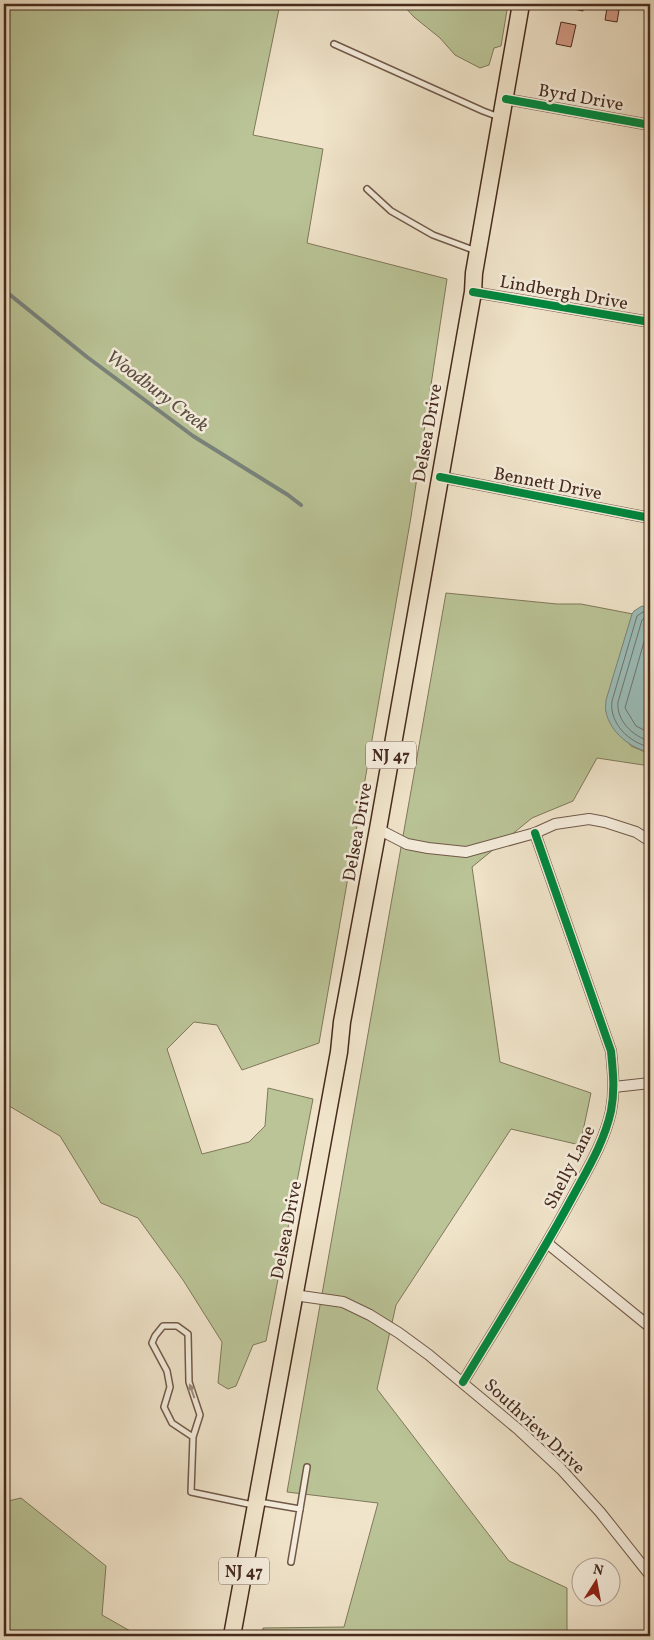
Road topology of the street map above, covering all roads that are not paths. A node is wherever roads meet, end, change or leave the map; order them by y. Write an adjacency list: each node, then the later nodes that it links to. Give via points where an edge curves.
1 (521, 4): 3 (main road, Delsea Drive / NJ 47)
2 (334, 44): 4 (lane)
3 (506, 99): 4 (main road, Delsea Drive / NJ 47); 5 (street, Byrd Drive)
4 (502, 118): 7 (main road, Delsea Drive / NJ 47)
5 (650, 125)
6 (367, 189): 7 (lane, via 391,211 434,235)
7 (478, 252): 8 (main road, Delsea Drive / NJ 47)
8 (473, 292): 9 (street, Lindbergh Drive); 10 (main road, Delsea Drive / NJ 47)
9 (650, 322)
10 (440, 477): 11 (street, Bennett Drive); 12 (main road, Delsea Drive / NJ 47)
11 (650, 518)
12 (378, 829): 13 (street, via 407,844 466,852); 18 (main road, Delsea Drive / NJ 47)
13 (535, 833): 14 (street, via 555,824 589,819 636,832); 16 (street, Shelly Lane, via 602,1022 611,1051)
14 (650, 841)
15 (650, 1082): 16 (street)
16 (614, 1087): 17 (street, Shelly Lane, via 606,1132)
17 (547, 1243): 19 (street); 20 (street, Shelly Lane)
18 (294, 1295): 20 (street, Southview Drive, via 343,1302 370,1315); 23 (main road, Delsea Drive / NJ 47)
19 (650, 1327)
20 (463, 1382): 26 (street, Southview Drive, via 561,1469)
21 (193, 1437): 21 (lane, one-way to 21, via 200,1415 189,1382 188,1334 177,1326 163,1326 152,1344 168,1371 170,1387 164,1407 172,1423); 23 (lane, via 190,1492)
22 (307, 1467): 24 (lane)
23 (256, 1504): 24 (lane); 27 (main road, Delsea Drive / NJ 47)
24 (300, 1510): 25 (lane)
25 (291, 1562)
26 (650, 1575)
27 (232, 1636)

